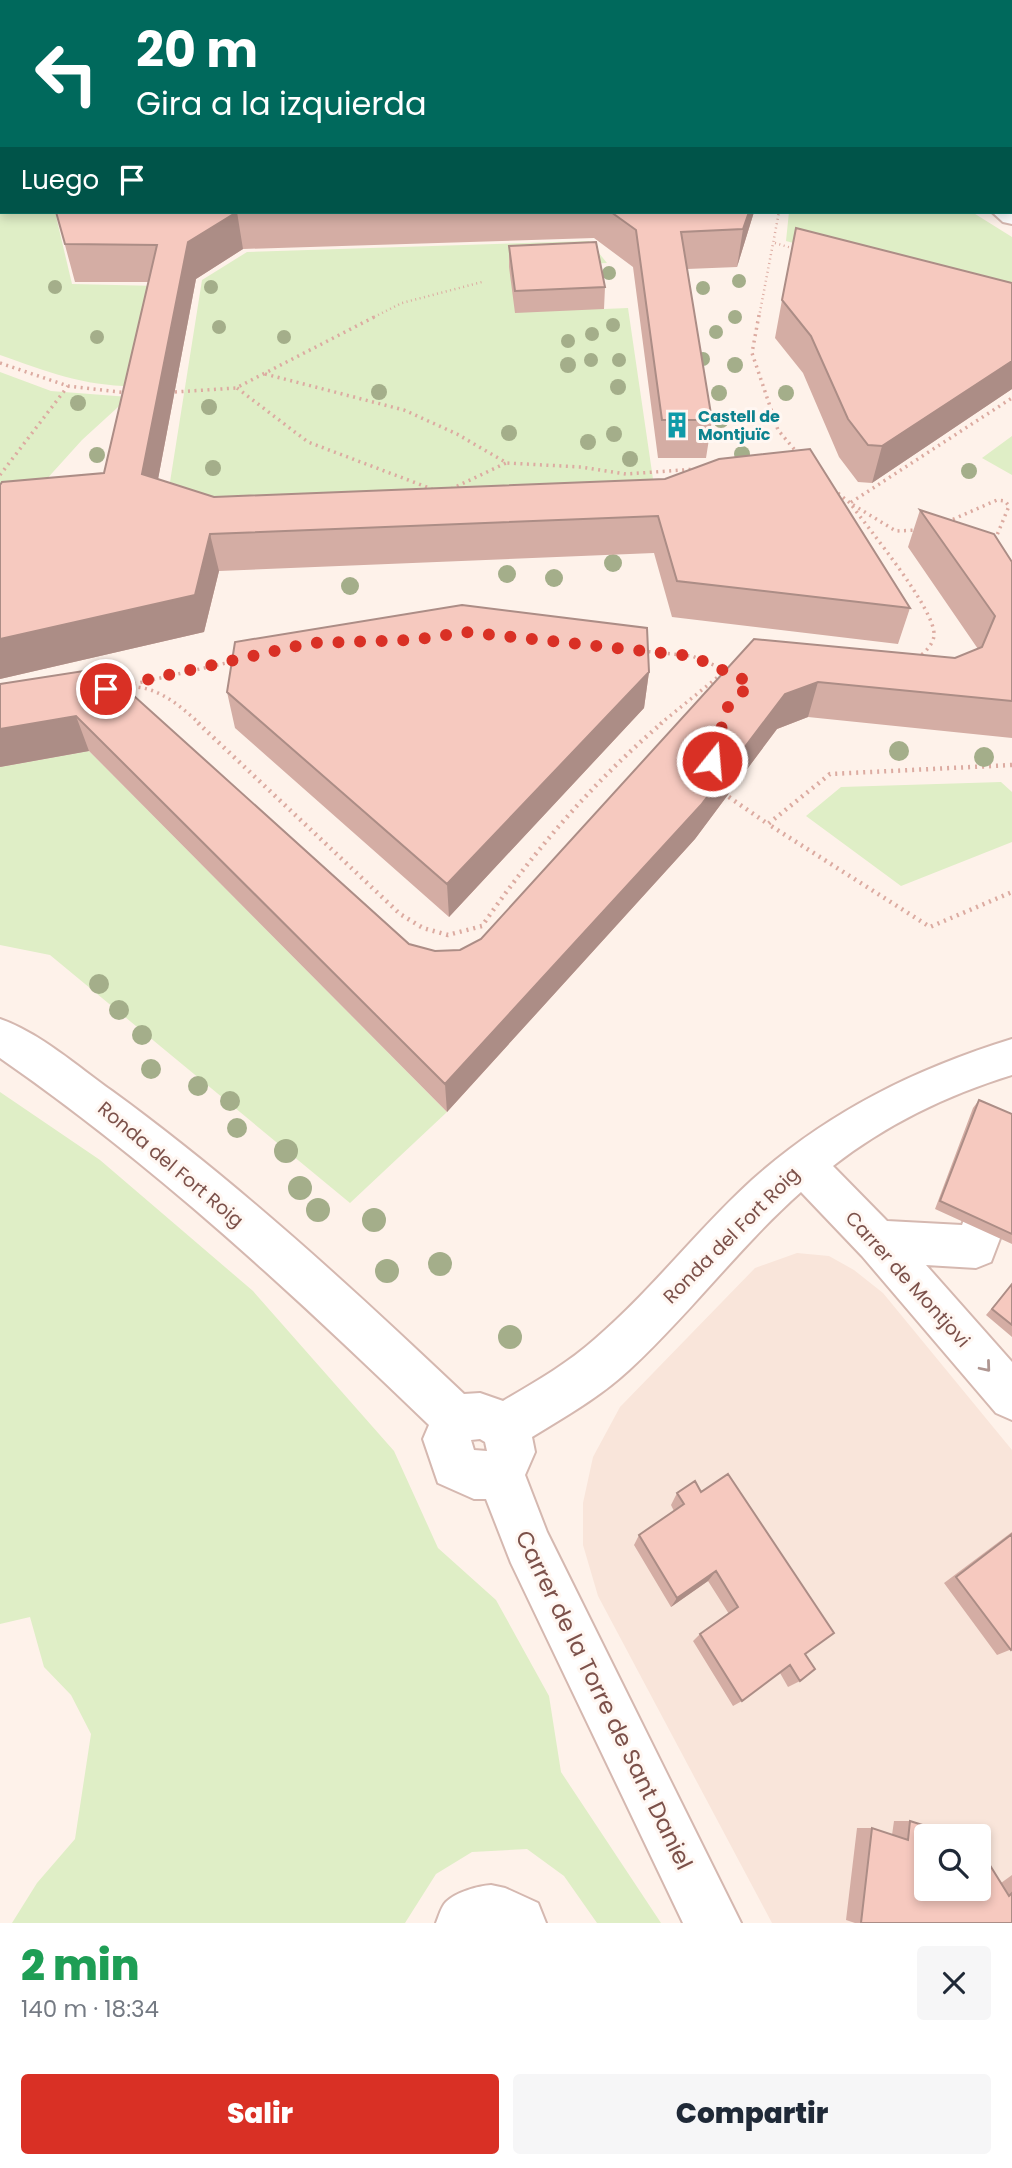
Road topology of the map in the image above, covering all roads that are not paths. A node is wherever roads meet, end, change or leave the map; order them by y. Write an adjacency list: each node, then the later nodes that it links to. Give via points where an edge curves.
1 (0, 1036): 7 (street, Ronda del Fort Roig, via 96,1101 176,1164 455,1418 447,1439 455,1466 474,1475)
2 (1012, 1057): 4 (street, Ronda del Fort Roig, via 978,1066 860,1121)
3 (1012, 1149): 5 (street, via 976,1247)
4 (803, 1164): 5 (street, Carrer de Montjovi); 7 (street, Ronda del Fort Roig, via 740,1221 643,1325)
5 (877, 1241): 6 (street, Carrer de Montjovi, one-way to 6)
6 (1012, 1397)
7 (503, 1450): 10 (street, Carrer de la Torre de Sant Daniel, via 528,1546)
8 (464, 1923): 9 (street, via 472,1916 492,1912)
9 (519, 1923)
10 (713, 1923)

